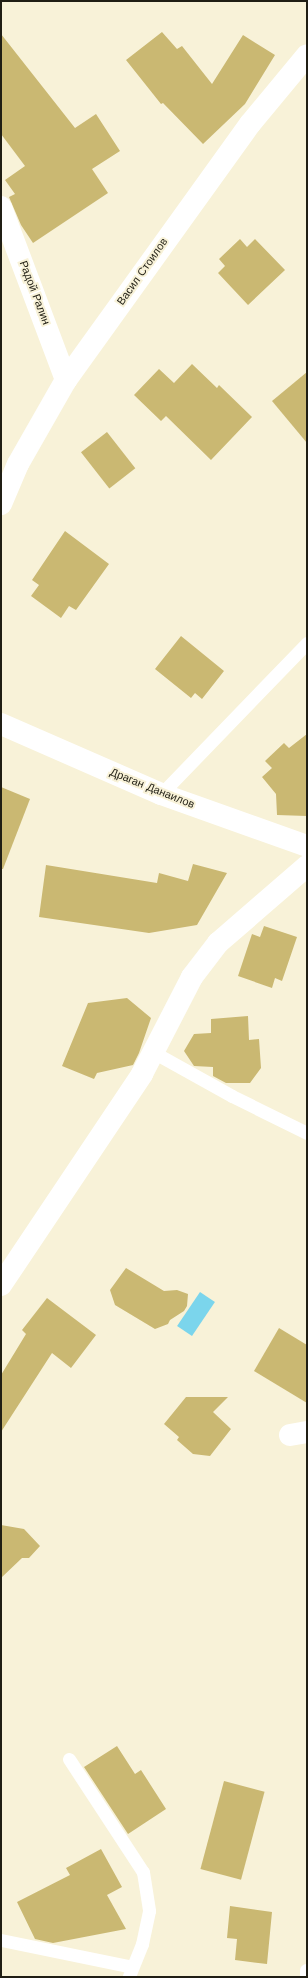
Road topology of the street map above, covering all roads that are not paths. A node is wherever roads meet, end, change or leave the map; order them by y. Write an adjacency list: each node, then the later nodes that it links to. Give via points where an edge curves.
1 (307, 55): 3 (street, Васил Стоилов, via 250,124)
2 (1, 207): 3 (street, Радой Ралин)
3 (66, 380): 4 (street, Васил Стоилов, via 18,464)
4 (1, 504)
5 (307, 643): 7 (lane)
6 (1, 724): 7 (street, Драган Данаилов)
7 (161, 794): 8 (street, Драган Данаилов)
8 (307, 846)
9 (307, 866): 10 (street, via 218,944 192,977)
10 (153, 1052): 11 (lane, via 232,1096); 12 (street, via 142,1074)
11 (307, 1133)
12 (1, 1286)
13 (69, 1759): 16 (lane, via 143,1872 149,1911 142,1944)
14 (1, 1940): 16 (lane)
15 (306, 1970): 17 (lane)
16 (130, 1972)
17 (306, 1977)

